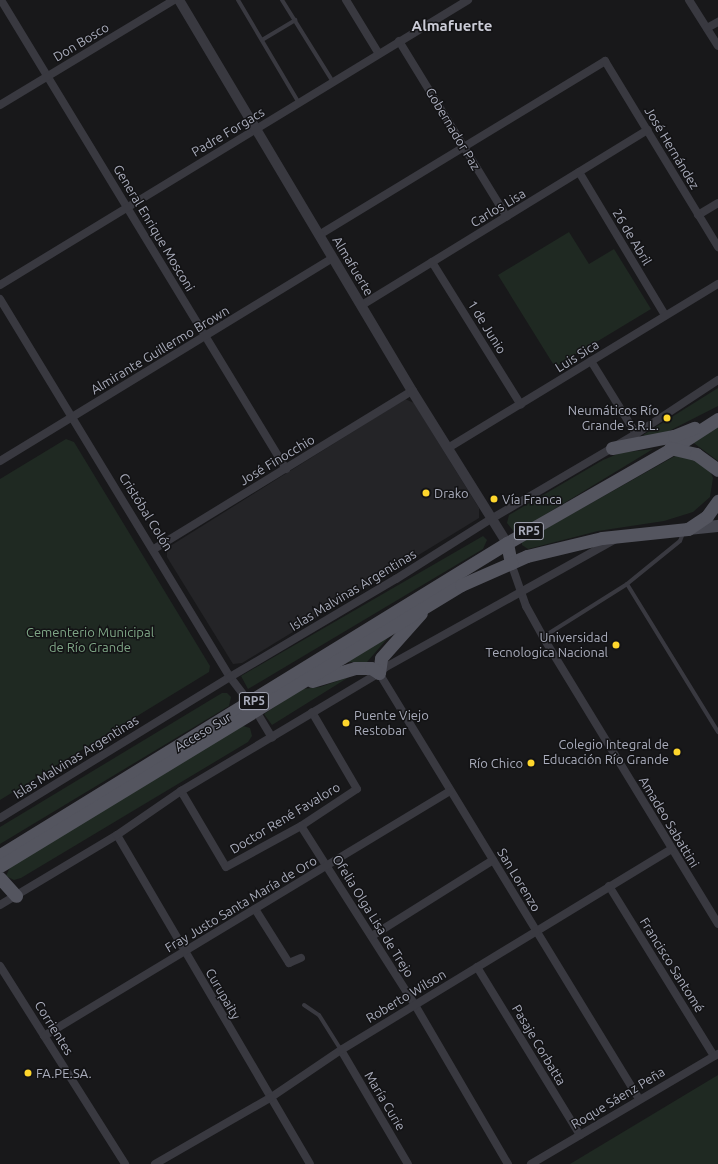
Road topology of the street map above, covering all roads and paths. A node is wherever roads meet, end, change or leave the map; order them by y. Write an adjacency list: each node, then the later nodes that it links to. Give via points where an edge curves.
1 (1, 0): 16 (street, General Enrique Mosconi)
2 (174, 0): 16 (street, Don Bosco)
3 (179, 0): 20 (street, Almafuerte)
4 (238, 0): 12 (lane)
5 (282, 0): 9 (lane)
6 (346, 0): 15 (street)
7 (468, 0): 13 (street, Padre Forgacs)
8 (690, 0): 11 (street)
9 (295, 20): 12 (lane); 17 (lane)
10 (718, 22): 11 (street)
11 (707, 28): 14 (street)
12 (262, 40): 18 (lane)
13 (399, 42): 15 (street, Padre Forgacs); 22 (street, Gobernador Paz)
14 (718, 46)
15 (379, 54): 17 (street, Padre Forgacs)
16 (48, 76): 19 (street, Don Bosco); 25 (street, General Enrique Mosconi)
17 (334, 82): 18 (street, Padre Forgacs)
18 (299, 103): 20 (street, Padre Forgacs)
19 (0, 105)
20 (256, 129): 25 (street, Padre Forgacs); 28 (street, Almafuerte)
21 (648, 130): 22 (street, José Hernández, via 605,61); 23 (street, Carlos Lisa); 26 (street, José Hernández)
22 (463, 147): 27 (street, Gobernador Paz); 28 (street)
23 (579, 172): 27 (street, Carlos Lisa); 36 (street, 26 de Abril)
24 (718, 203): 26 (street)
25 (127, 207): 33 (street, Padre Forgacs); 37 (street, General Enrique Mosconi)
26 (698, 215): 29 (street, José Hernández)
27 (507, 216): 31 (street, Carlos Lisa)
28 (319, 235): 30 (street, Almafuerte)
29 (718, 247)
30 (332, 258): 35 (street, Almafuerte); 37 (street, Almirante Guillermo Brown)
31 (432, 262): 35 (street, Carlos Lisa); 41 (street, 1 de Junio)
32 (718, 284): 36 (street, Luis Sica)
33 (0, 285)
34 (0, 299): 42 (street, Cristóbal Colón)
35 (362, 305): 40 (street, Almafuerte)
36 (665, 315): 38 (street, Luis Sica)
37 (206, 336): 42 (street, Almirante Guillermo Brown); 50 (street, General Enrique Mosconi)
38 (591, 361): 41 (street, Luis Sica); 44 (street)
39 (718, 380): 44 (street, Islas Malvinas Argentinas)
40 (412, 391): 46 (street, Almafuerte); 50 (street, José Finocchio)
41 (521, 405): 46 (street, Luis Sica)
42 (73, 417): 49 (street, Almirante Guillermo Brown); 58 (street, Cristóbal Colón)
43 (718, 418): 45 (main road, via 674,436); 48 (main road)
44 (636, 434): 45 (main road); 47 (street, Islas Malvinas Argentinas)
45 (647, 442): 47 (main road); 48 (main road)
46 (448, 448): 53 (street, Almafuerte)
47 (612, 448): 53 (street, Islas Malvinas Argentinas)
48 (673, 448): 51 (main road, via 696,454); 57 (main road, RP5)
49 (0, 461)
50 (286, 469): 58 (street, José Finocchio)
51 (718, 470)
52 (718, 501): 55 (main road, RP5, via 708,516)
53 (491, 519): 57 (street, Almafuerte); 65 (street, Islas Malvinas Argentinas, via 396,580)
54 (718, 526): 55 (main road, RP5)
55 (686, 529): 56 (main road, RP5); 60 (lane, via 680,541)
56 (629, 534): 59 (main road, RP5, via 534,554); 61 (street)
57 (507, 543): 59 (main road, RP5); 67 (main road, Acceso Sur / RP5)
58 (154, 549): 65 (street, Cristóbal Colón)
59 (511, 562): 61 (street, Amadeo Sabattini); 62 (main road, Acceso Sur / RP5, via 461,585)
60 (627, 584): 63 (lane); 69 (lane)
61 (520, 592): 63 (street, Amadeo Sabattini); 64 (street)
62 (426, 606): 64 (main road, via 381,658); 66 (main road, Acceso Sur / RP5)
63 (543, 637): 76 (street, Amadeo Sabattini)
64 (378, 673): 66 (main road, via 371,668 355,668 321,680); 68 (street); 72 (street, San Lorenzo)
65 (230, 677): 67 (street, Cristóbal Colón); 73 (street, Islas Malvinas Argentinas)
66 (300, 684): 67 (main road, Acceso Sur / RP5)
67 (254, 707): 70 (street, Cristóbal Colón); 77 (main road, Acceso Sur / RP5); 80 (main road, Acceso Sur / RP5)
68 (312, 712): 70 (street); 74 (street, Doctor René Favaloro, via 357,790)
69 (718, 732)
70 (272, 738): 71 (street)
71 (181, 791): 74 (street, Doctor René Favaloro, via 226,867); 75 (street)
72 (450, 791): 78 (street, San Lorenzo); 79 (street, Fray Justo Santa María de Oro)
73 (0, 818)
74 (301, 826): 79 (street, Ofelia Olga Lisa de Trejo)
75 (117, 835): 83 (street); 89 (street, Curupaity)
76 (671, 849): 82 (street, Roberto Wilson); 86 (street, Amadeo Sabattini)
77 (0, 856)
78 (493, 860): 87 (street, San Lorenzo); 88 (street)
79 (327, 865): 85 (street, Fray Justo Santa María de Oro); 88 (street, Ofelia Olga Lisa de Trejo)
80 (0, 866)
81 (0, 878): 83 (main road)
82 (609, 886): 87 (street, Roberto Wilson); 97 (street, Francisco Santomé)
83 (16, 896): 84 (street)
84 (0, 905)
85 (255, 909): 89 (street, Fray Justo Santa María de Oro); 90 (street, via 289,963)
86 (718, 924)
87 (536, 931): 92 (street, Roberto Wilson); 99 (street, San Lorenzo)
88 (372, 936): 94 (street, Ofelia Olga Lisa de Trejo)
89 (185, 952): 95 (street, Fray Justo Santa María de Oro); 98 (street, Curupaity)
90 (301, 958)
91 (0, 966): 95 (street, Corrientes)
92 (477, 967): 94 (street, Roberto Wilson); 100 (street, Pasaje Corbatta)
93 (304, 1005): 96 (lane, via 319,1015)
94 (415, 1005): 96 (street, Roberto Wilson); 105 (street, Ofelia Olga Lisa de Trejo)
95 (44, 1036): 101 (street, Corrientes)
96 (340, 1050): 98 (street, Roberto Wilson); 104 (street, María Curie)
97 (716, 1055): 99 (street, Roque Sáenz Peña)
98 (270, 1098): 102 (street, Roberto Wilson); 103 (street, Curupaity)
99 (639, 1099): 100 (street, Roque Sáenz Peña)
100 (580, 1135): 106 (street, Roque Sáenz Peña)
101 (125, 1164)
102 (154, 1164)
103 (310, 1164)
104 (408, 1164)
105 (508, 1164)
106 (531, 1164)

